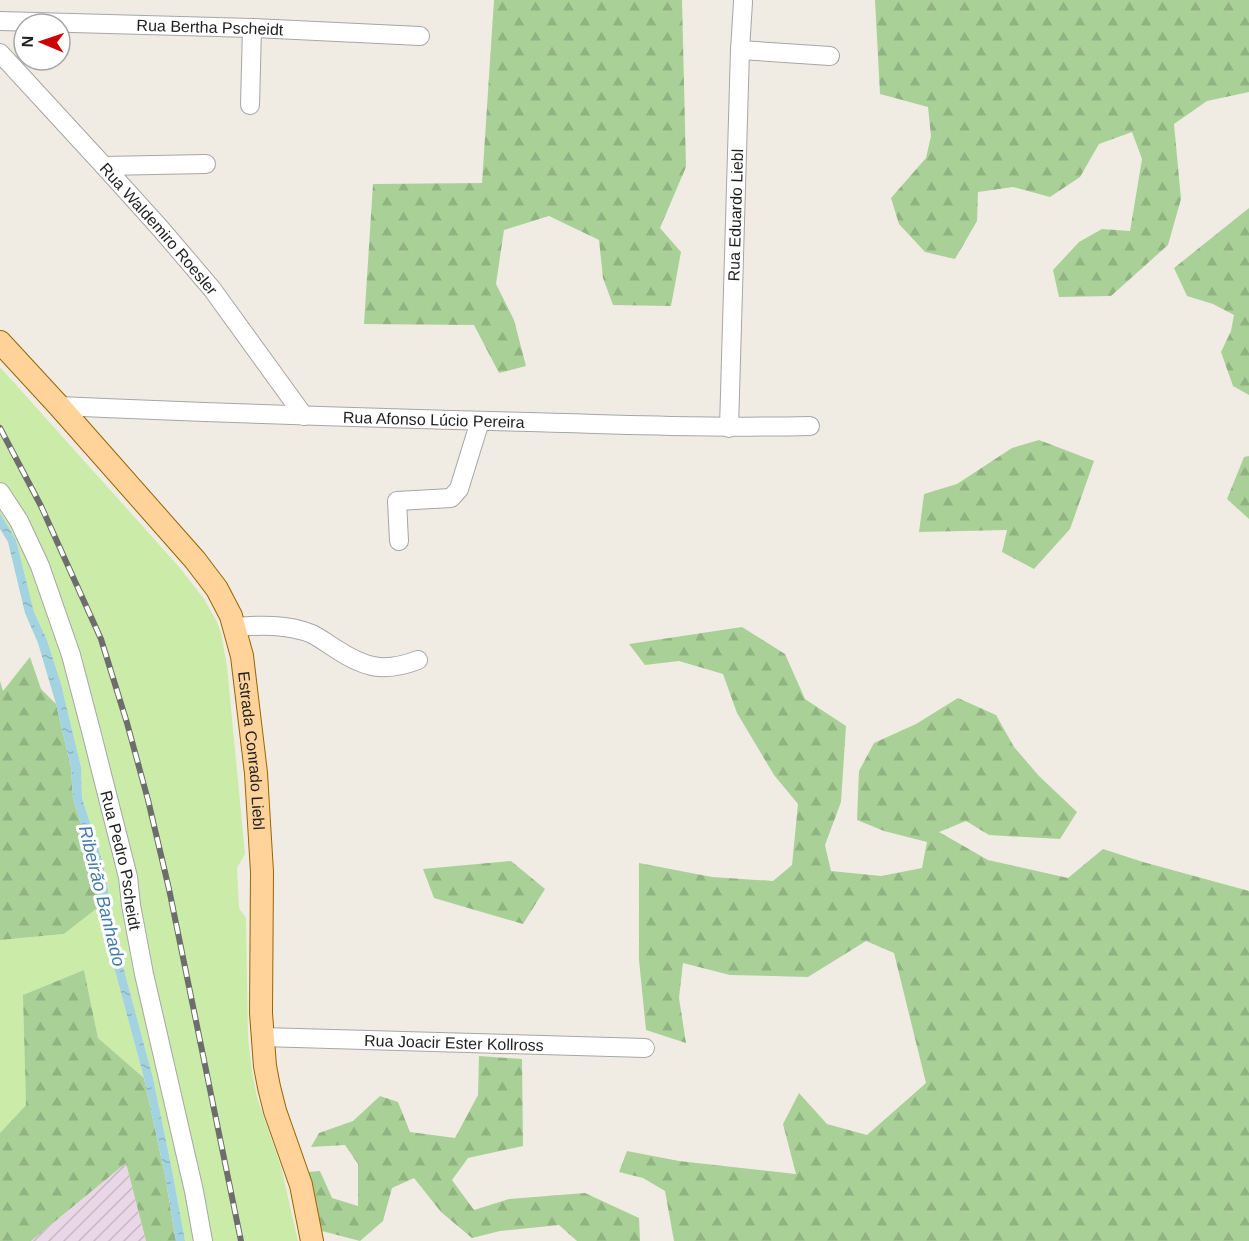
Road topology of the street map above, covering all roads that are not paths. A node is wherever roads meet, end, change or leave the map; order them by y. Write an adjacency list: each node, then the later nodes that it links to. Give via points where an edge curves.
1 (743, 2): 5 (street, Rua Eduardo Liebl)
2 (0, 21): 3 (street, Rua Bertha Pscheidt)
3 (252, 28): 4 (street, Rua Bertha Pscheidt); 8 (street)
4 (420, 36)
5 (740, 50): 7 (street); 16 (street, Rua Eduardo Liebl)
6 (0, 53): 10 (street, Rua Waldemiro Roesler)
7 (830, 56)
8 (250, 105)
9 (206, 164): 10 (street)
10 (104, 166): 13 (street, Rua Waldemiro Roesler, via 212,289)
11 (0, 342): 12 (main road, Estrada Conrado Liebl)
12 (58, 406): 13 (street, Rua Afonso Lúcio Pereira); 19 (main road, Estrada Conrado Liebl, via 207,575 225,603)
13 (304, 416): 14 (street, Rua Afonso Lúcio Pereira)
14 (480, 421): 16 (street, Rua Afonso Lúcio Pereira); 18 (street, via 459,489 451,498 397,501)
15 (810, 426): 16 (street, Rua Afonso Lúcio Pereira)
16 (729, 428)
17 (0, 492): 23 (street, Rua Pedro Pscheidt, via 19,520 40,566 71,655 128,877 144,974)
18 (399, 541)
19 (234, 627): 20 (street, via 291,627 314,635 351,659 377,668 403,666); 21 (main road, Estrada Conrado Liebl, via 242,656 256,773 262,872)
20 (418, 660)
21 (262, 1037): 22 (street, Rua Joacir Ester Kollross); 24 (main road, Estrada Conrado Liebl, via 268,1087 301,1185)
22 (645, 1047)
23 (203, 1241)
24 (312, 1241)

